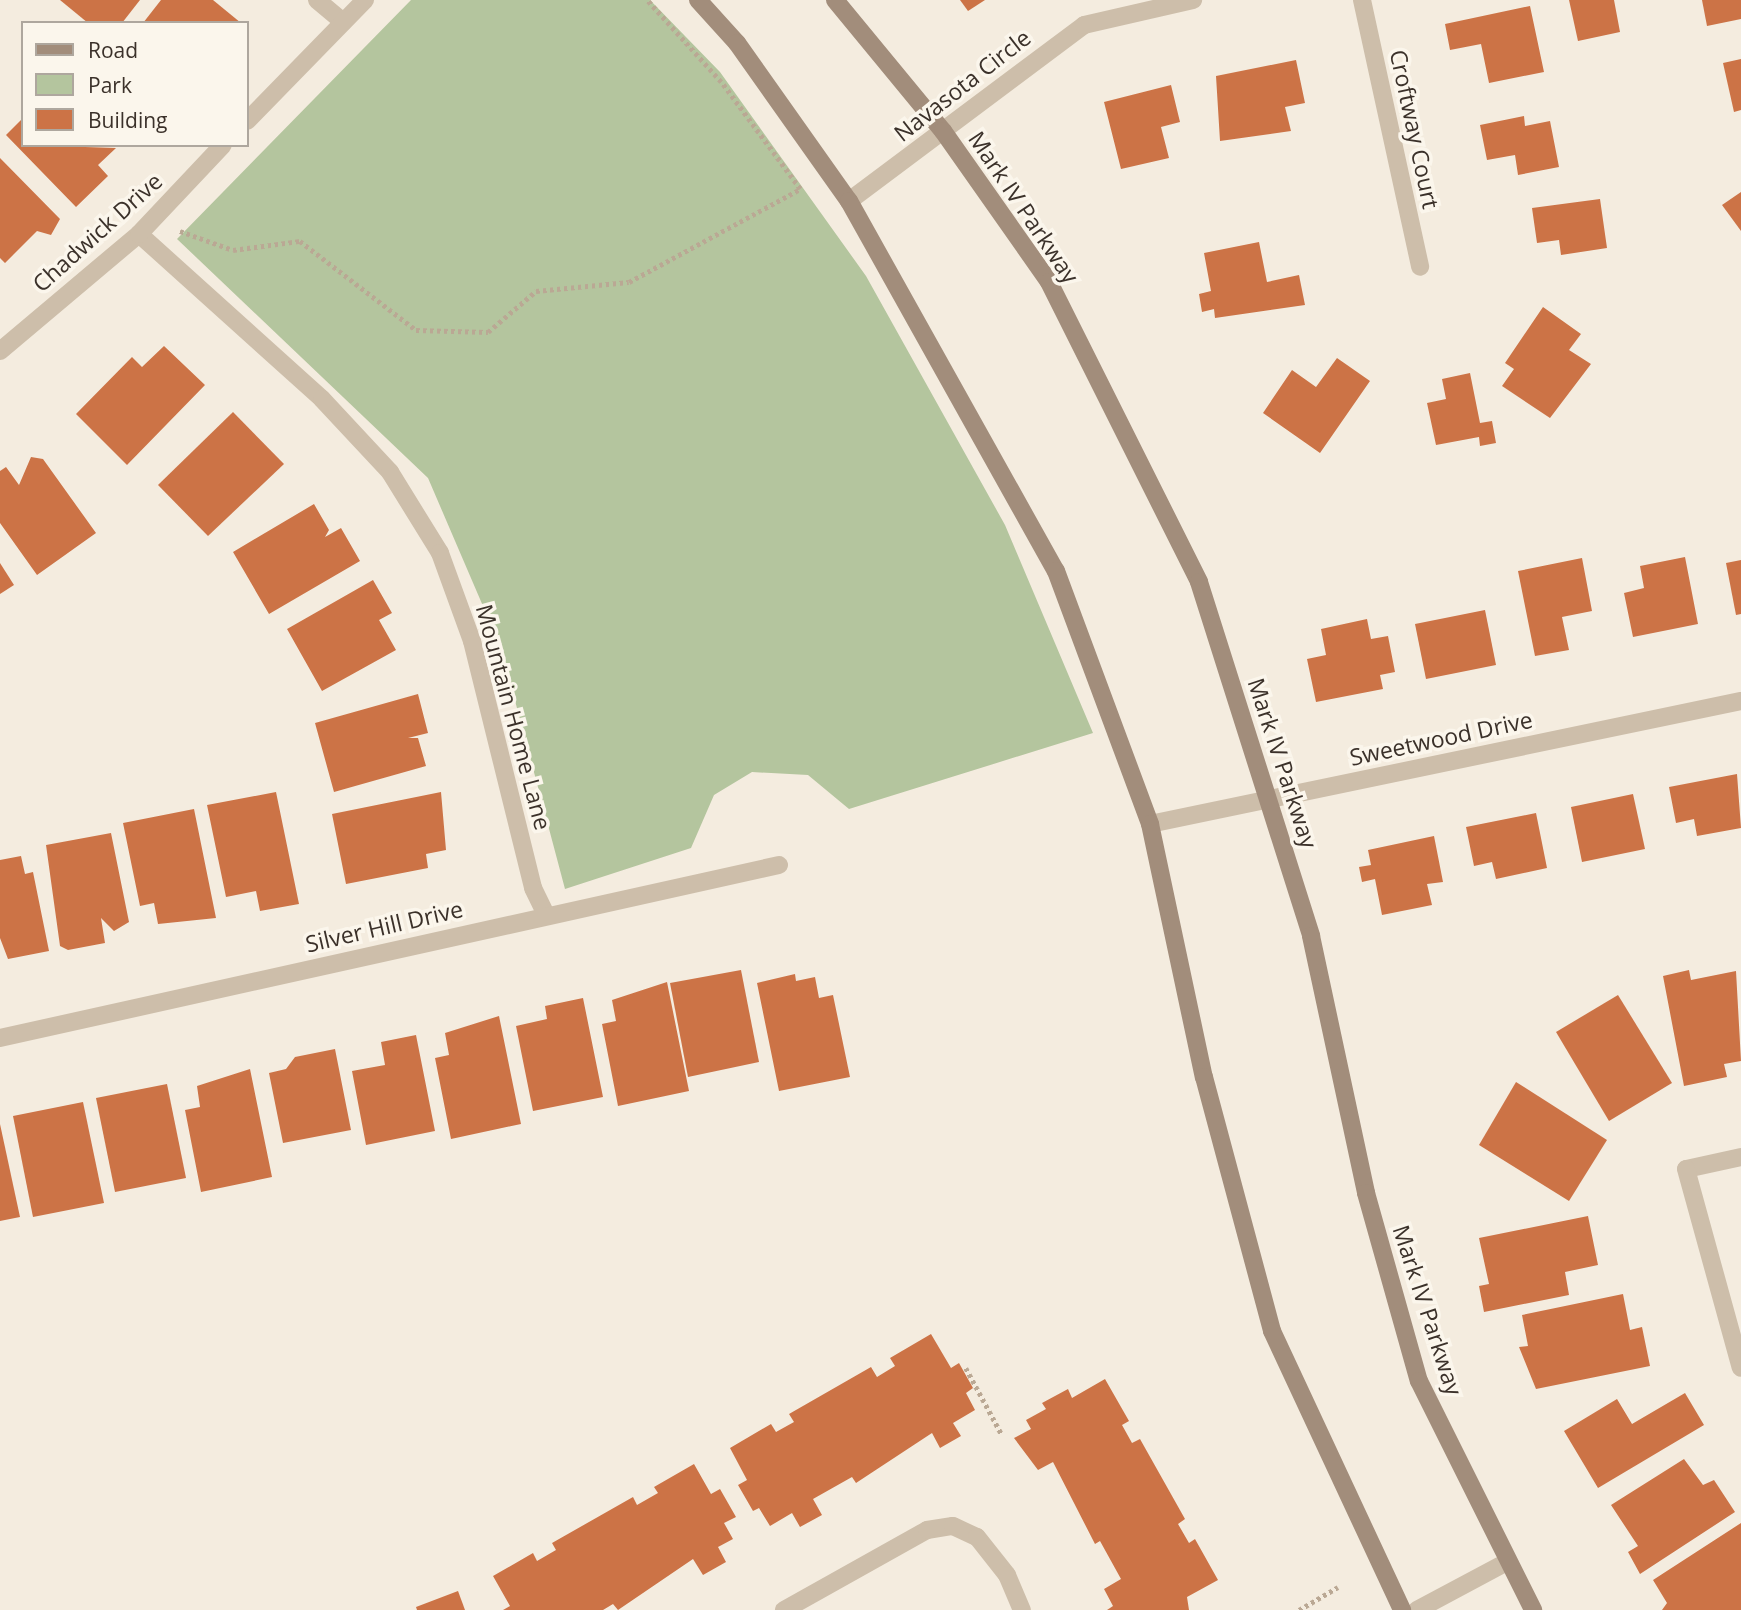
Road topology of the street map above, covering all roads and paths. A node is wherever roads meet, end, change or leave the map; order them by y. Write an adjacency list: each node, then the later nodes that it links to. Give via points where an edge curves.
1 (317, 0): 8 (street)
2 (365, 0): 8 (street)
3 (647, 0): 13 (path, via 721,82 800,189 629,282 536,290 488,332 416,330 300,241 233,250)
4 (698, 0): 12 (main road, via 777,97)
5 (835, 0): 10 (main road, Mark IV Parkway)
6 (1193, 0): 10 (street, Navasota Circle, via 1084,25)
7 (1362, 0): 14 (street, Croftway Court)
8 (343, 22): 9 (street)
9 (248, 120)
10 (943, 131): 12 (street, Navasota Circle); 17 (main road, Mark IV Parkway, via 1049,282 1199,582)
11 (221, 147): 13 (street, Chadwick Drive)
12 (849, 201): 18 (main road, via 1056,571)
13 (144, 228): 15 (street, Chadwick Drive); 20 (street, Mountain Home Lane, via 322,398 390,472 440,553 472,640 533,888)
14 (1420, 267)
15 (0, 351)
16 (1741, 701): 17 (street, Sweetwood Drive)
17 (1269, 799): 18 (street, Sweetwood Drive); 26 (main road, Mark IV Parkway, via 1311,936 1366,1193 1419,1381)
18 (1150, 824): 31 (main road, via 1204,1077 1272,1331)
19 (779, 865): 20 (street, Silver Hill Drive)
20 (546, 915): 21 (street, Silver Hill Drive)
21 (0, 1038)
22 (1741, 1157): 24 (street, via 1686,1169)
23 (966, 1368): 25 (path)
24 (1741, 1368)
25 (1001, 1433)
26 (1505, 1563): 32 (street); 33 (main road, Mark IV Parkway)
27 (1338, 1587): 30 (path)
28 (784, 1610): 29 (street, via 927,1530 953,1526 978,1537 1007,1575)
29 (1022, 1610)
30 (1299, 1610)
31 (1402, 1610)
32 (1418, 1610)
33 (1533, 1610)

